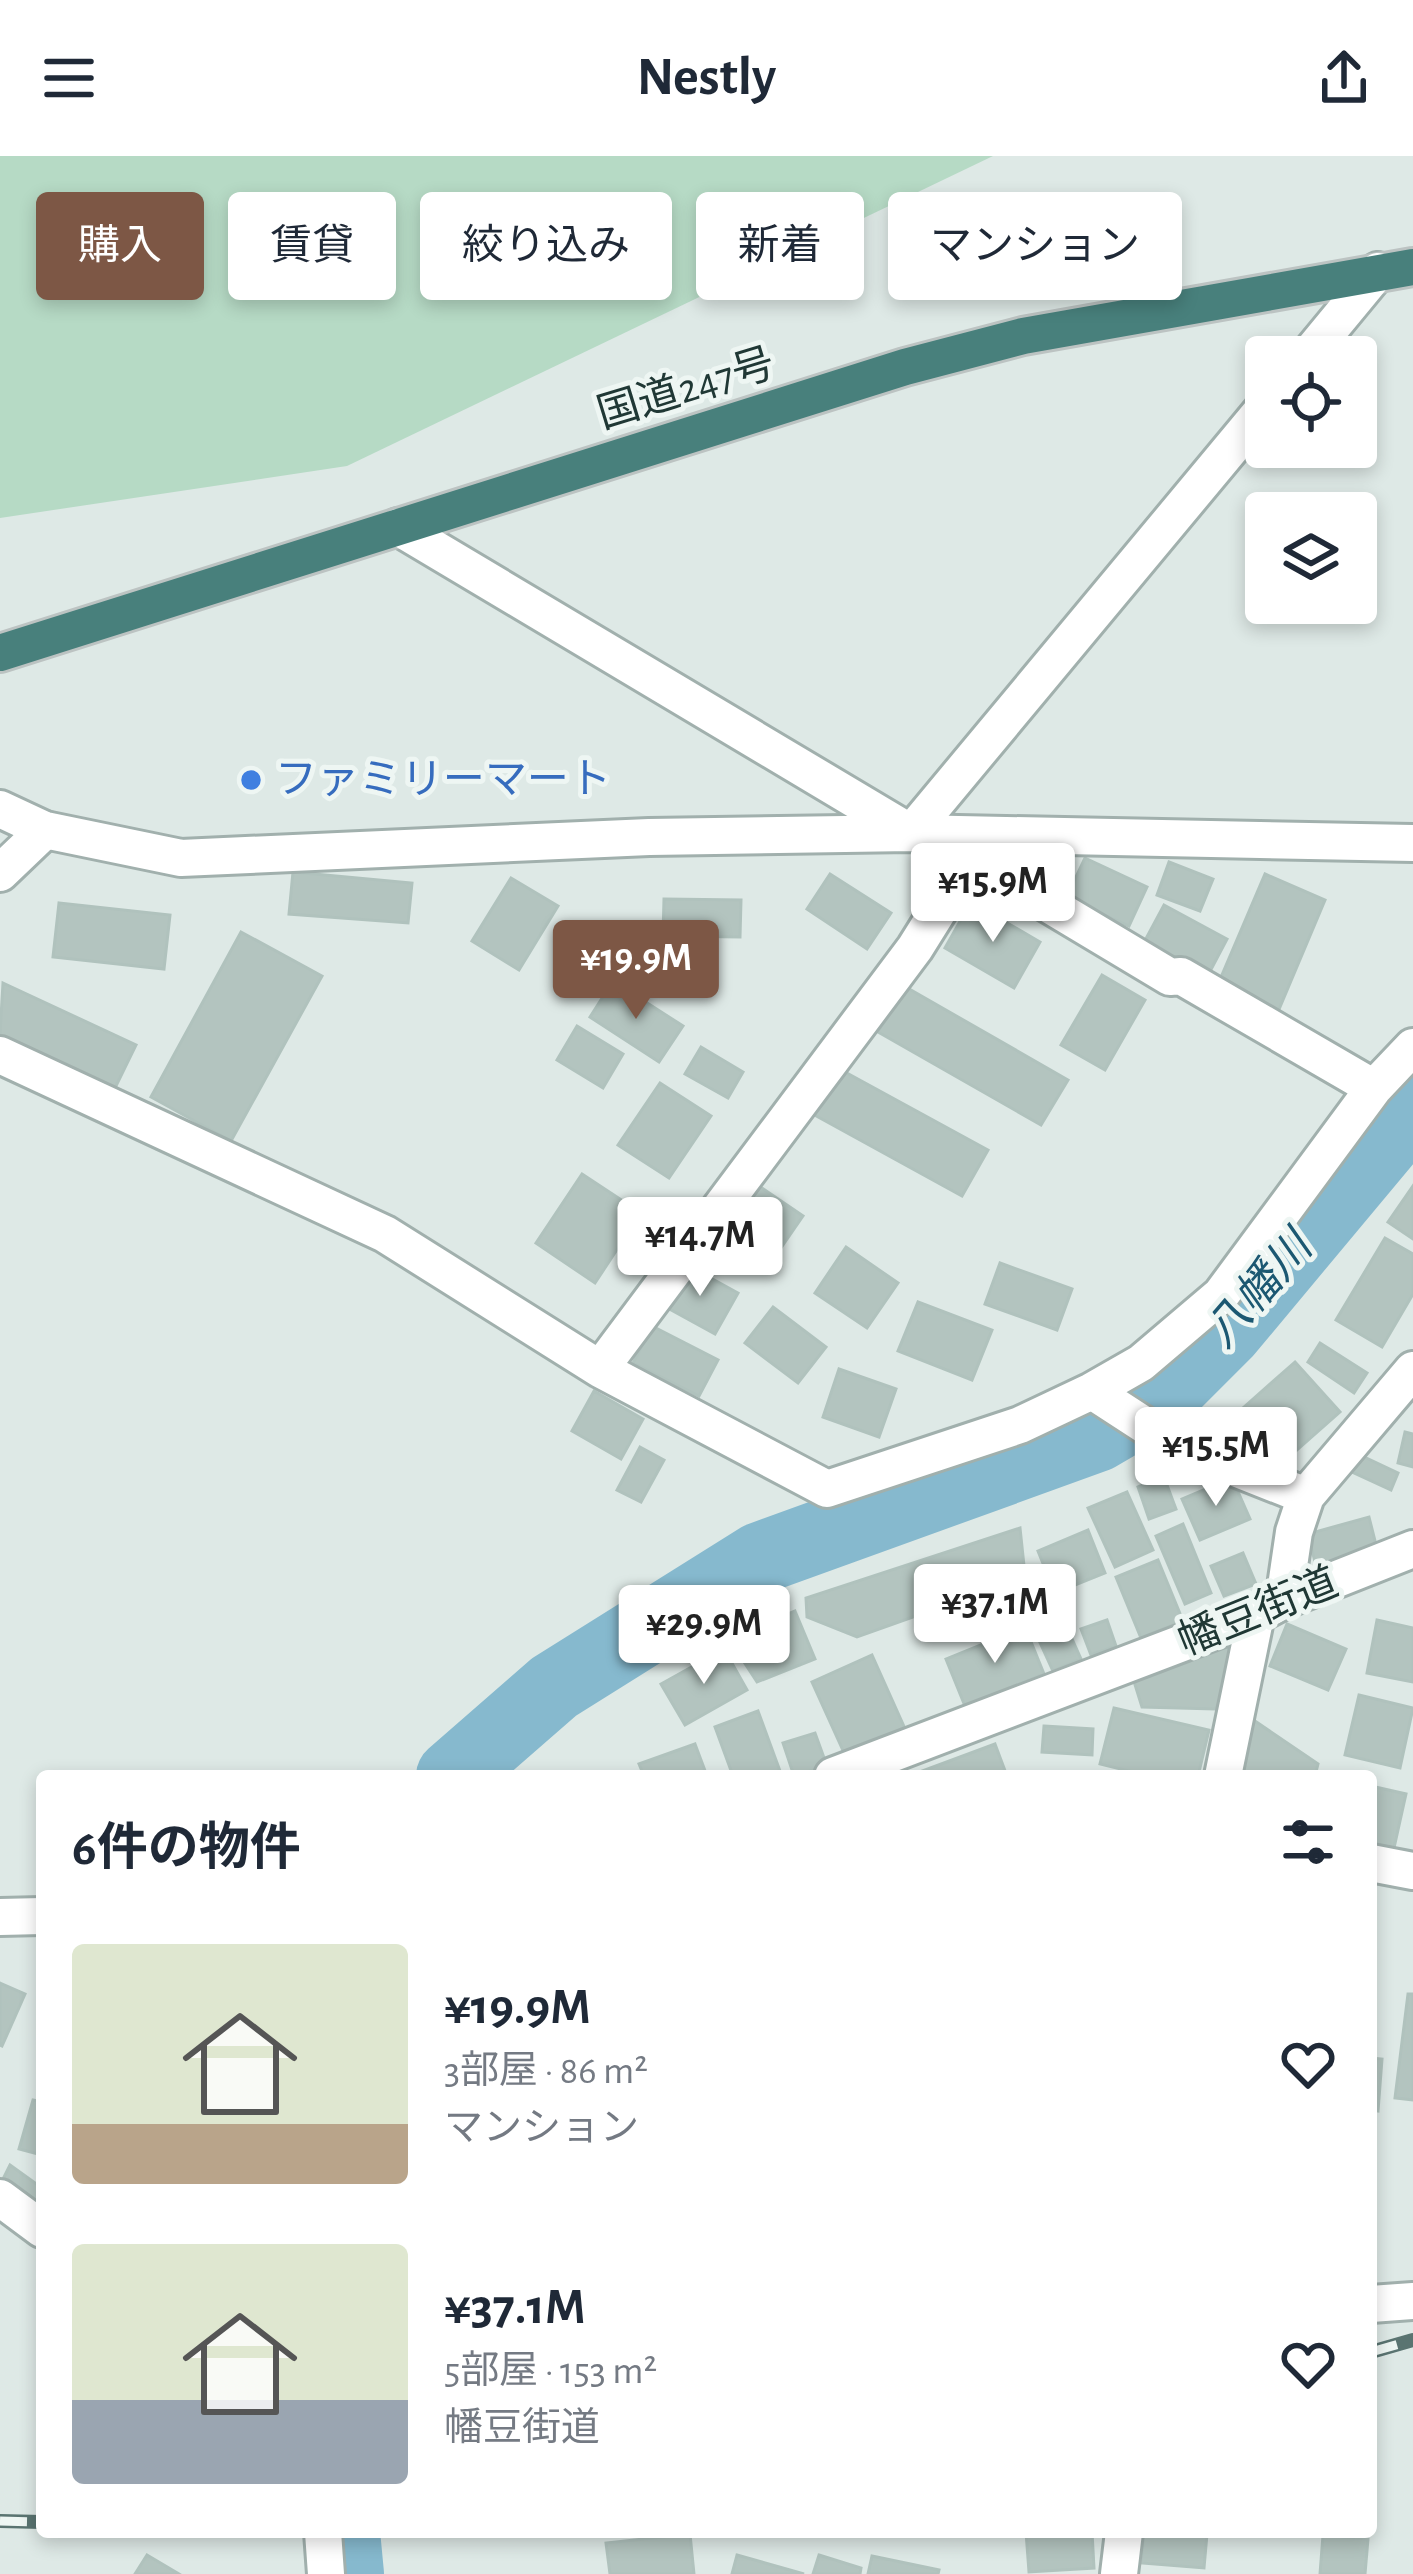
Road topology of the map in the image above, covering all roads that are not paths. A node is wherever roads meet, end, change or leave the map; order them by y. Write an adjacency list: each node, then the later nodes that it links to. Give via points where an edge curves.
1 (1395, 269): 2 (street); 4 (highway, 国道247号, via 1004,341)
2 (1328, 336)
3 (1245, 431): 8 (street)
4 (398, 526): 5 (highway, 国道247号); 8 (street)
5 (0, 653)
6 (0, 808): 7 (street)
7 (45, 830): 8 (street, via 182,858); 11 (street)
8 (911, 833): 10 (street)
9 (1413, 843): 10 (street)
10 (979, 847): 14 (street, via 1170,977 1181,976); 15 (street, via 916,948)
11 (0, 874)
12 (1413, 1047): 14 (street)
13 (0, 1055): 15 (street, via 385,1234)
14 (1374, 1088): 17 (street, via 1221,1295)
15 (600, 1369): 17 (street, via 826,1489)
16 (1413, 1370): 18 (street)
17 (1094, 1392): 18 (street, via 1172,1443)
18 (1306, 1496): 20 (street)
19 (1413, 1550): 20 (street, 幡豆街道)
20 (1270, 1608): 21 (street, 幡豆街道); 22 (street)
21 (849, 1770)
22 (1225, 1770)
23 (1377, 1864): 24 (street)
24 (1413, 1871)
25 (36, 1916): 26 (street)
26 (0, 1917)
27 (0, 2198): 28 (street)
28 (36, 2225)
29 (1413, 2301): 30 (street)
30 (1377, 2304)
31 (323, 2538): 33 (street)
32 (1123, 2538): 34 (street)
33 (326, 2574)
34 (1119, 2574)

